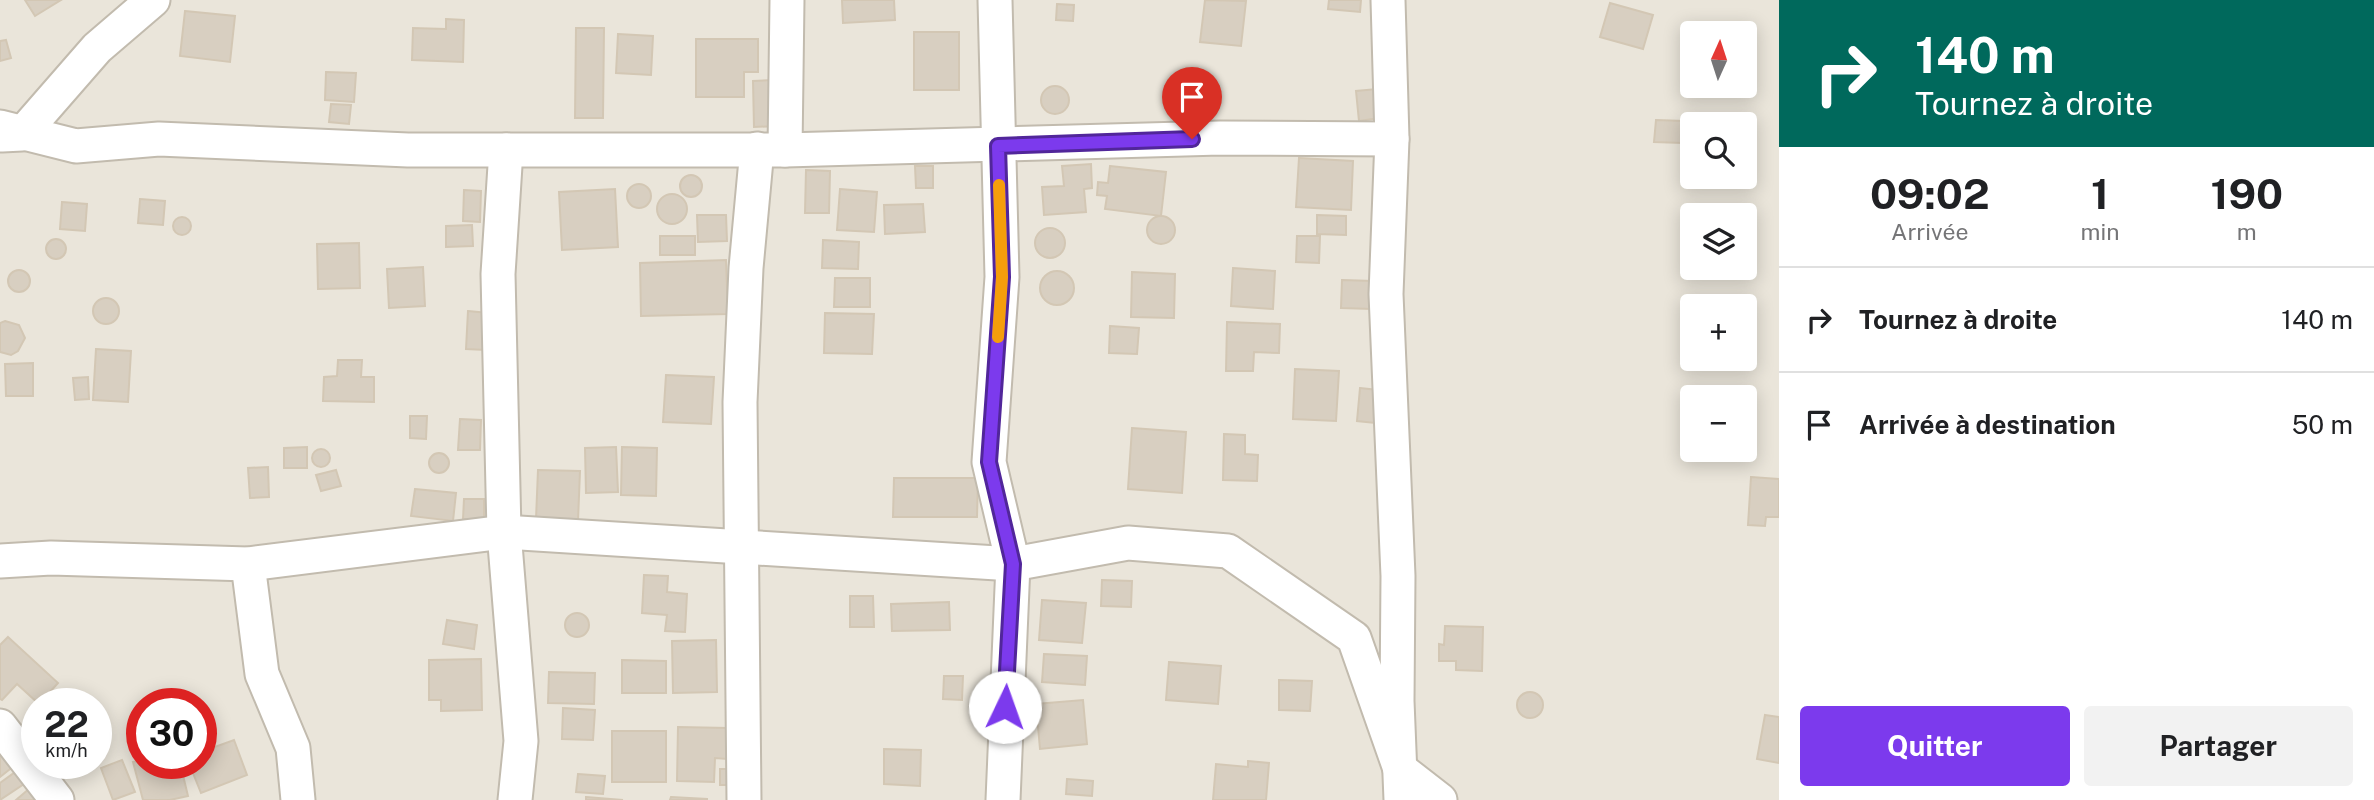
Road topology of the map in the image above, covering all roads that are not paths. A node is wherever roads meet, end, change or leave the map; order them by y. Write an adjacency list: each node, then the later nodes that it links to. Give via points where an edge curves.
1 (153, 0): 5 (street)
2 (787, 0): 8 (street)
3 (995, 0): 7 (street)
4 (1388, 0): 6 (street)
5 (7, 132): 9 (street, via 76,146 159,139)
6 (1392, 139): 7 (street, via 1220,138); 16 (street, via 1386,293)
7 (998, 146): 8 (street); 14 (street, via 1002,277 989,462)
8 (771, 149): 9 (street); 11 (street, via 746,268 740,402)
9 (506, 150): 10 (street, via 498,274)
10 (504, 532): 11 (street); 13 (street); 19 (street, via 521,741)
11 (742, 546): 14 (street); 20 (street)
12 (0, 561): 13 (street, via 51,558)
13 (248, 564): 18 (street, via 262,674 293,748)
14 (1013, 564): 16 (street, via 1128,543 1228,551 1354,638); 21 (street)
15 (0, 726): 17 (street)
16 (1401, 785): 22 (street)
17 (57, 800)
18 (298, 800)
19 (515, 800)
20 (744, 800)
21 (1003, 800)
22 (1440, 800)

